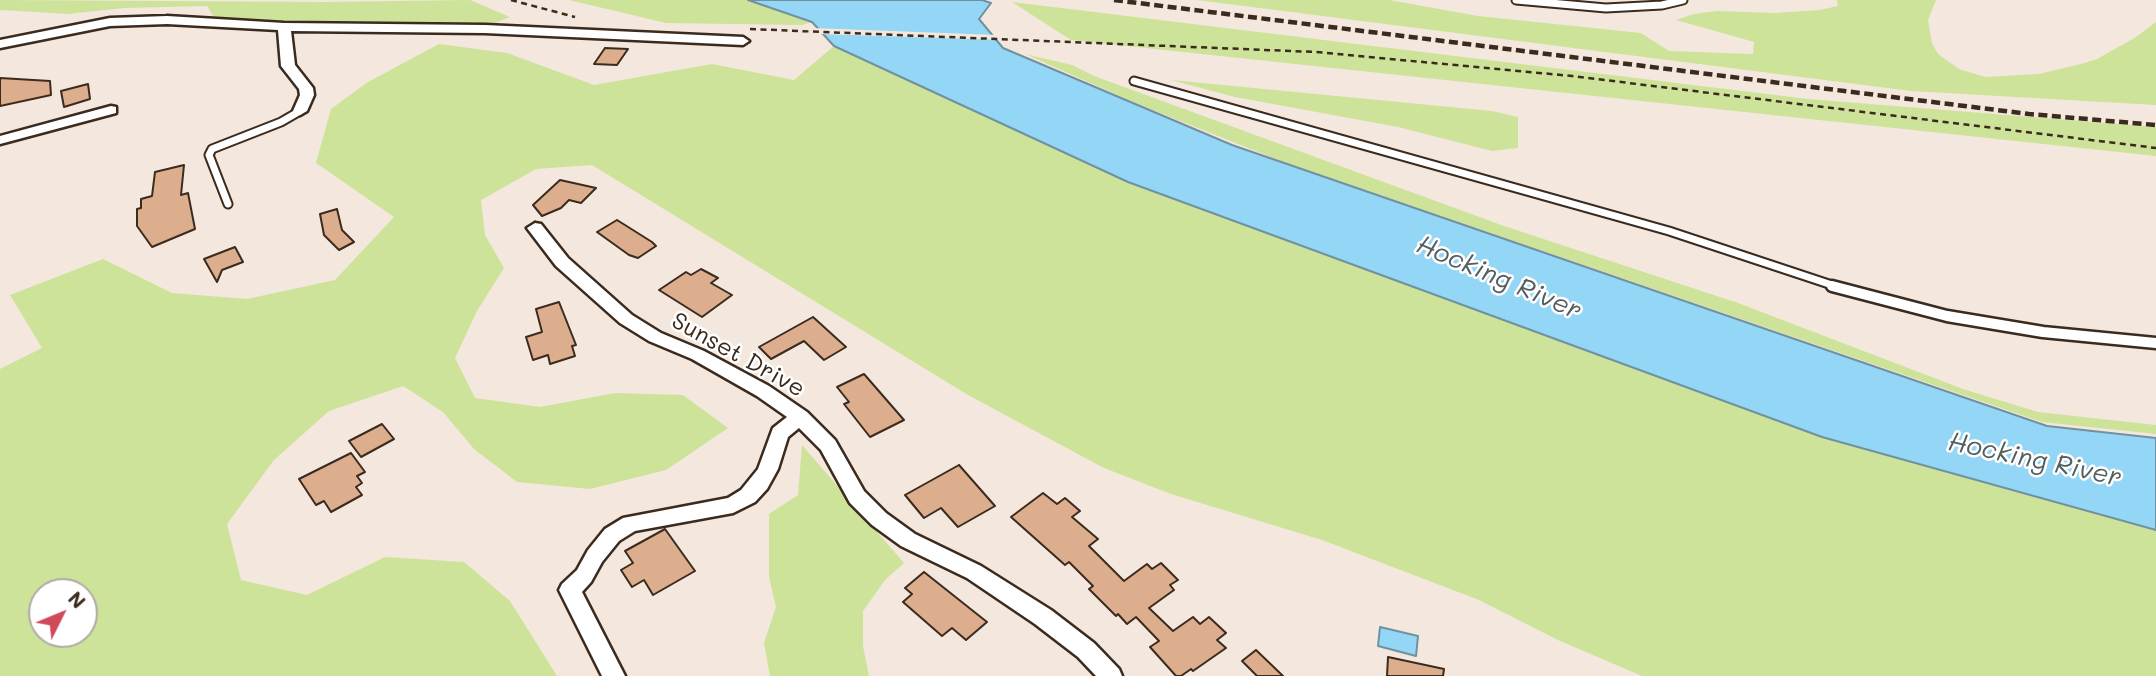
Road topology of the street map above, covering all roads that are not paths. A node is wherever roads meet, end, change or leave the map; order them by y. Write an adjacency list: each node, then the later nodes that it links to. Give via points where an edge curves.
1 (1516, 0): 2 (lane, via 1606,8)
2 (1683, 0)
3 (284, 27): 4 (street); 5 (street, via 124,20); 8 (street, via 288,66 306,88)
4 (743, 41)
5 (0, 44)
6 (1134, 81): 12 (lane, via 1476,175 1829,285 1947,316)
7 (111, 110): 9 (street)
8 (300, 111): 10 (lane, via 212,149 209,155)
9 (0, 140)
10 (228, 204)
11 (535, 228): 13 (street, Sunset Drive, via 562,261 626,319 729,372)
12 (2156, 343)
13 (800, 417): 14 (street, via 780,433 768,469 748,496 733,505 630,524 611,535 570,590); 15 (street, Sunset Drive, via 828,445 857,497 879,519 1044,617)
14 (614, 676)
15 (1111, 676)

